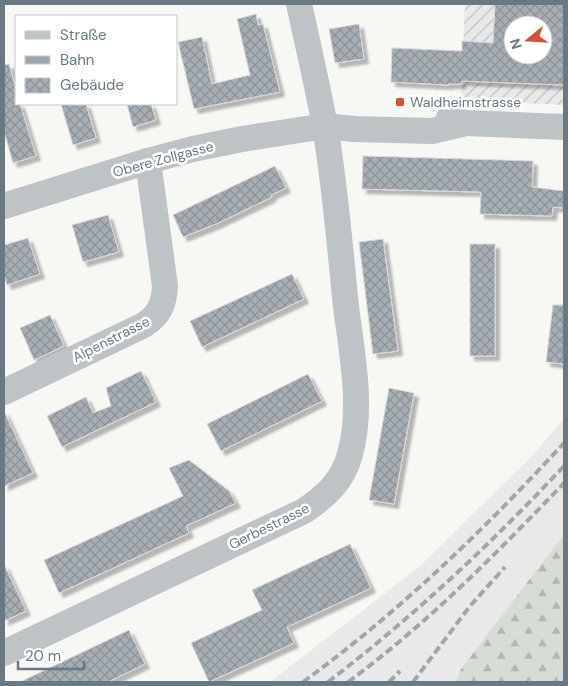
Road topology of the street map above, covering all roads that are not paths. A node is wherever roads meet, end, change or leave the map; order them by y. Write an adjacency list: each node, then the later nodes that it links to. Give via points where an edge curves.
1 (299, 4): 2 (street)
2 (325, 126): 3 (street, Obere Zollgasse, via 353,112 432,113 466,123); 4 (street, Obere Zollgasse, via 242,138); 7 (street, Gerbestrasse, via 357,410 350,455 340,479 323,498 304,511)
3 (564, 127)
4 (148, 161): 5 (street, Obere Zollgasse); 6 (street, Alpenstrasse, via 165,286 160,310 144,325)
5 (4, 206)
6 (4, 392)
7 (4, 653)

